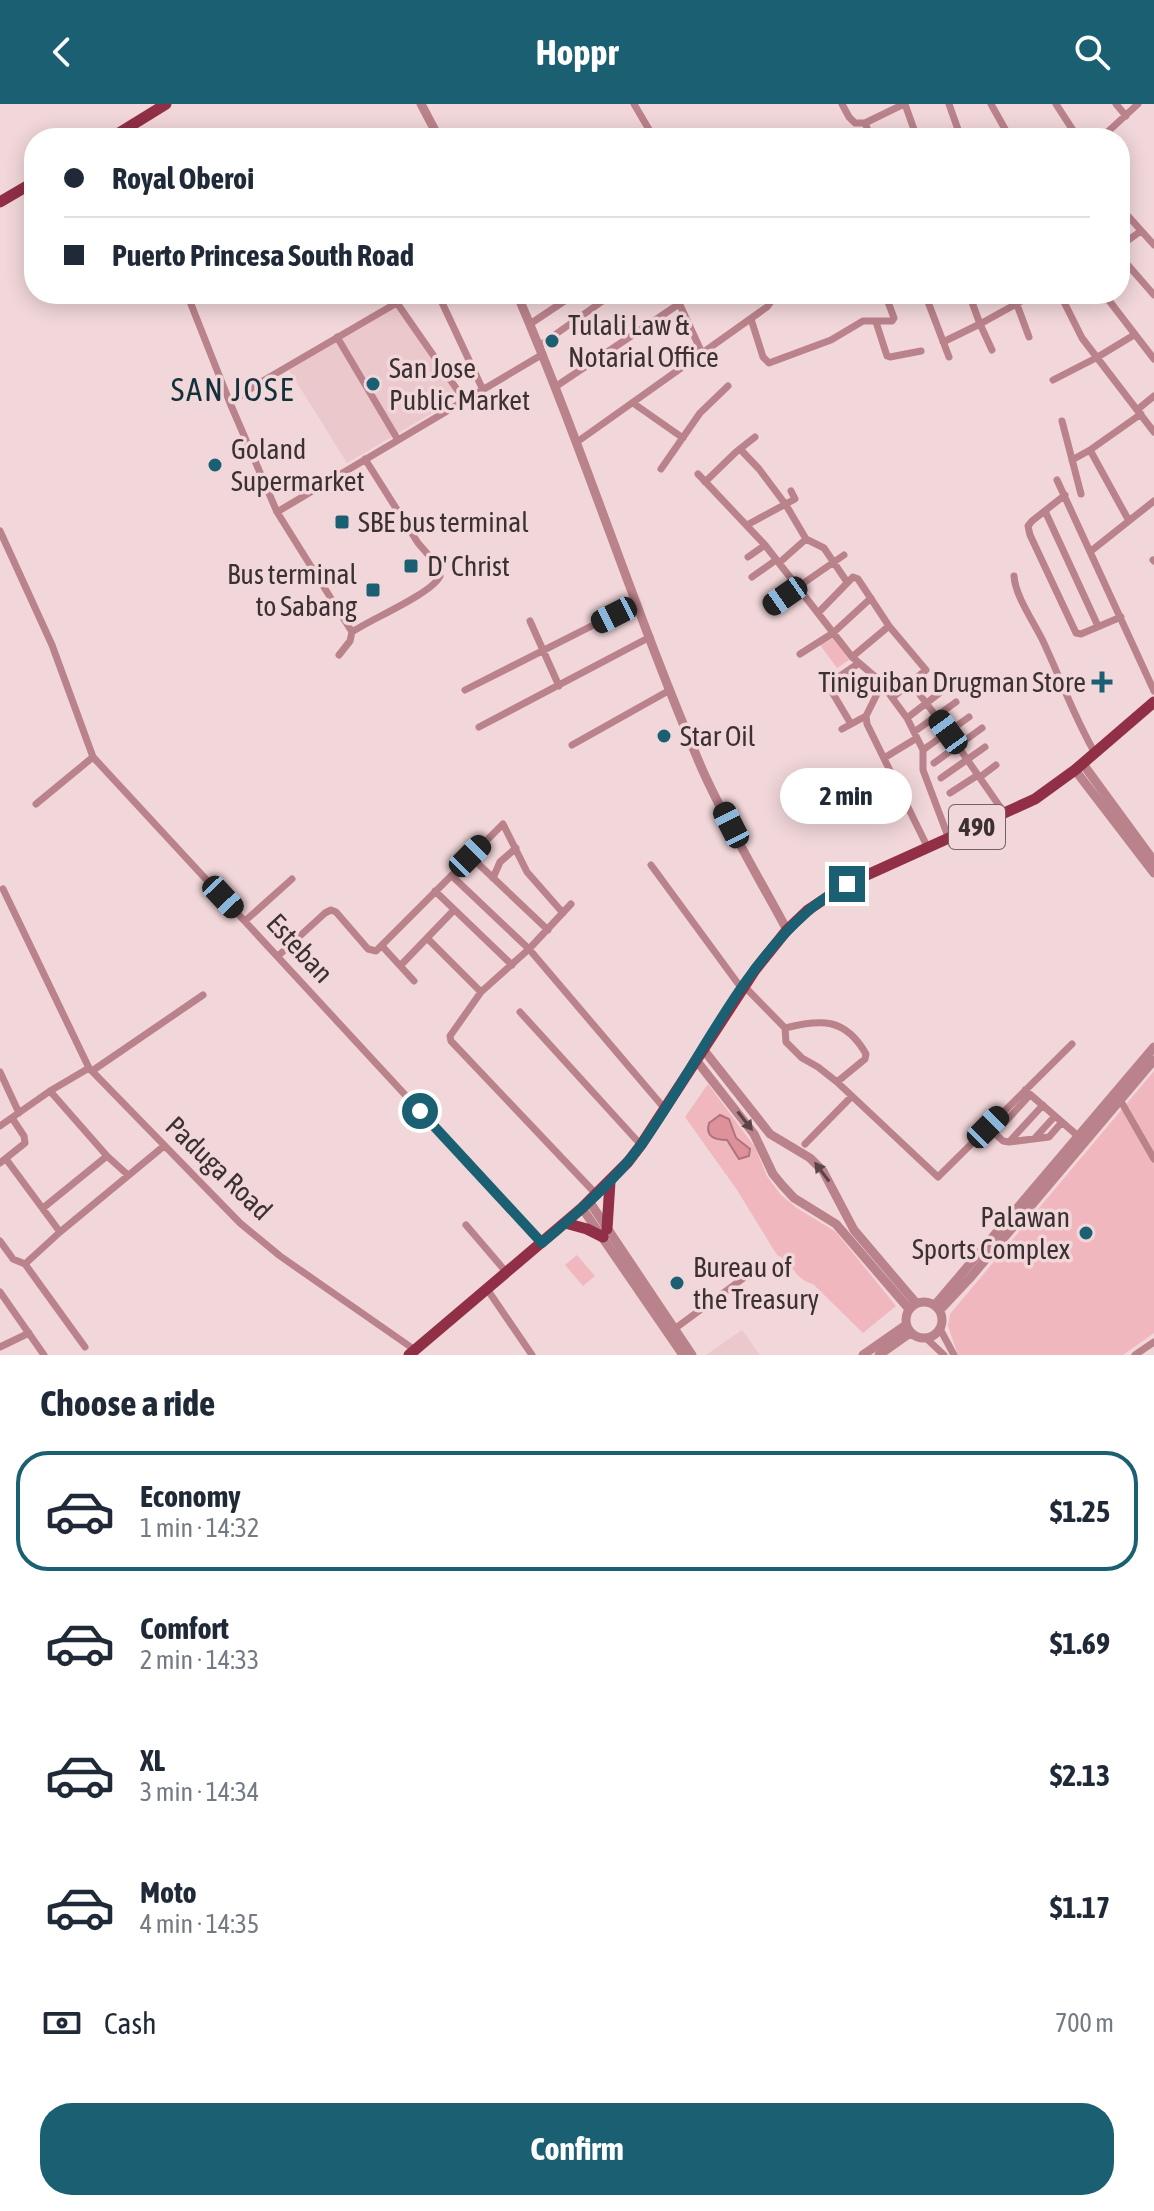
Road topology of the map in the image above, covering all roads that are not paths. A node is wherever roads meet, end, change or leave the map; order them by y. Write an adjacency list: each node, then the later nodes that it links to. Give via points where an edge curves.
1 (166, 104): 13 (main road)
2 (421, 104): 14 (street)
3 (634, 104): 15 (street)
4 (842, 104): 12 (street, via 852,121)
5 (904, 104): 12 (street); 17 (street)
6 (949, 104): 18 (street)
7 (991, 104): 19 (street)
8 (1056, 104): 20 (street)
9 (1116, 104): 11 (street)
10 (1138, 104): 11 (street)
11 (1126, 116): 21 (street)
12 (865, 123): 16 (street)
13 (130, 128)
14 (434, 128)
15 (648, 128)
16 (867, 128)
17 (913, 128)
18 (957, 128)
19 (1004, 128)
20 (1072, 128)
21 (1112, 128)
22 (24, 188): 23 (main road)
23 (0, 202)
24 (1130, 218): 25 (street)
25 (1141, 231): 26 (street); 27 (street)
26 (1130, 239)
27 (1154, 245)
28 (1130, 267): 29 (street)
29 (1154, 295)
30 (191, 304): 67 (street)
31 (395, 304): 51 (street)
32 (398, 304): 66 (street)
33 (443, 304): 64 (street)
34 (521, 304): 48 (street)
35 (560, 304): 48 (street)
36 (599, 304): 54 (street)
37 (679, 304): 57 (street); 63 (street)
38 (769, 304): 46 (street)
39 (889, 304): 47 (street, via 892,321)
40 (929, 304): 53 (street)
41 (973, 304): 49 (street)
42 (1014, 304): 49 (street)
43 (1016, 304): 52 (street)
44 (1065, 304): 59 (street)
45 (1111, 304): 50 (street)
46 (751, 319): 47 (street, via 769,363 831,340 863,321); 57 (street)
47 (876, 322): 56 (street, via 887,356)
48 (530, 324): 54 (street)
49 (980, 324): 53 (street); 55 (street)
50 (1134, 335): 59 (street); 60 (street)
51 (337, 337): 67 (street); 74 (street)
52 (1029, 337)
53 (943, 342): 58 (street)
54 (541, 350): 63 (street); 64 (street)
55 (992, 350)
56 (921, 351)
57 (702, 353): 68 (street)
58 (949, 357)
59 (1096, 358): 61 (street); 69 (street)
60 (1154, 359)
61 (1053, 380)
62 (728, 386): 73 (street)
63 (555, 387): 75 (street)
64 (483, 390): 66 (street)
65 (1154, 396): 69 (street)
66 (465, 401): 74 (street)
67 (230, 403): 90 (street)
68 (633, 403): 73 (street); 75 (street)
69 (1139, 412): 71 (street); 77 (street)
70 (1062, 421): 79 (street)
71 (1154, 432)
72 (755, 437): 76 (street)
73 (683, 438): 80 (street)
74 (398, 440): 78 (street)
75 (577, 442): 106 (street)
76 (740, 449): 83 (street); 88 (street)
77 (1090, 450): 79 (street); 91 (street)
78 (365, 459): 90 (street); 113 (street, via 440,576 425,591)
79 (1072, 460): 85 (street)
80 (661, 469)
81 (698, 474): 83 (street)
82 (1057, 480): 86 (street)
83 (705, 482): 92 (street)
84 (791, 491): 88 (street, via 795,498)
85 (1081, 494)
86 (1065, 495): 89 (street); 96 (street)
87 (1154, 501): 91 (street)
88 (786, 505): 92 (street); 94 (street)
89 (1045, 511): 112 (street); 112 (street, via 1028,526 1030,535 1076,633)
90 (277, 512): 113 (street)
91 (1129, 521): 96 (street)
92 (747, 525): 95 (street)
93 (0, 531): 146 (street, Esteban, via 52,645)
94 (806, 539): 99 (street); 100 (street, via 824,548)
95 (765, 545): 98 (street); 99 (street)
96 (1091, 551): 109 (street)
97 (844, 555): 100 (street)
98 (748, 557)
99 (778, 562): 102 (street); 104 (street)
100 (834, 563): 103 (street); 104 (street)
101 (1014, 576): 145 (street)
102 (752, 577)
103 (847, 582): 105 (street, via 858,579); 108 (street)
104 (798, 587): 107 (street); 108 (street)
105 (871, 598): 111 (street); 114 (street)
106 (637, 603): 115 (street); 116 (street)
107 (772, 605)
108 (818, 613): 114 (street)
109 (1121, 617): 112 (street); 126 (street)
110 (530, 621): 116 (street)
111 (889, 626): 119 (street); 120 (street, via 926,670)
112 (1098, 626)
113 (352, 632): 118 (street)
114 (833, 633): 117 (street); 119 (street)
115 (650, 637): 122 (street); 125 (street)
116 (544, 650): 122 (street); 124 (street)
117 (800, 654)
118 (339, 655)
119 (855, 660): 121 (street); 135 (street, via 830,683)
120 (911, 683): 127 (street); 130 (street)
121 (882, 684): 127 (street); 131 (street)
122 (559, 686): 136 (street)
123 (946, 688): 130 (street)
124 (465, 690)
125 (670, 690): 141 (street); 174 (street, via 703,772)
126 (1154, 691)
127 (893, 697): 134 (street)
128 (956, 702): 132 (street)
129 (1154, 702): 145 (main road, 490)
130 (927, 703): 132 (street); 134 (street)
131 (866, 716): 135 (street); 147 (street)
132 (937, 716): 139 (street); 140 (street)
133 (969, 717): 139 (street)
134 (907, 718): 140 (street)
135 (851, 724): 138 (street)
136 (479, 727)
137 (982, 728): 142 (street)
138 (842, 729)
139 (948, 732): 142 (street); 144 (street)
140 (916, 735): 144 (street); 147 (street)
141 (572, 745)
142 (958, 746): 148 (street); 149 (street)
143 (985, 747): 148 (street)
144 (923, 750): 157 (street, via 923,770)
145 (1095, 753): 151 (main road, 490)
146 (93, 757): 155 (street); 172 (street, Esteban)
147 (884, 758): 159 (street)
148 (967, 760): 152 (street); 153 (street)
149 (934, 763)
150 (996, 765): 152 (street)
151 (1079, 767): 156 (main road, 490); 161 (street); 163 (street)
152 (979, 776): 154 (street); 156 (street)
153 (941, 778)
154 (950, 793)
155 (36, 804)
156 (1005, 814): 157 (main road, 490)
157 (949, 839): 159 (main road, 490)
158 (516, 848): 160 (street, via 503,824); 165 (street, via 500,862); 171 (street, via 527,872)
159 (928, 848): 174 (main road, 490, via 847,884)
160 (470, 856): 164 (street); 165 (street)
161 (1154, 861)
162 (651, 865): 182 (street)
163 (1154, 873)
164 (452, 876): 168 (street); 177 (street)
165 (493, 878): 173 (street)
166 (292, 879): 172 (street)
167 (3, 889): 192 (street, Paduga Road)
168 (435, 891): 170 (street); 176 (street)
169 (571, 904): 171 (street)
170 (454, 910): 175 (street); 180 (street)
171 (563, 913): 173 (street)
172 (245, 921): 178 (street, Esteban)
173 (548, 930): 177 (street)
174 (787, 930): 182 (main road, 490)
175 (427, 938): 179 (street); 183 (street)
176 (382, 946): 178 (street, via 368,949 331,910); 179 (street)
177 (529, 949): 180 (street); 200 (street)
178 (278, 956): 229 (street, Esteban)
179 (401, 965): 181 (street)
180 (512, 965): 183 (street)
181 (414, 981)
182 (743, 988): 186 (street); 189 (main road, 490)
183 (481, 992): 220 (street, via 450,1034 451,1041)
184 (203, 995): 192 (street)
185 (520, 1012): 212 (street)
186 (785, 1028): 194 (street, via 786,1042); 194 (street, via 815,1021 840,1027 857,1040 865,1059)
187 (1072, 1044): 196 (street)
188 (1154, 1047): 198 (street)
189 (703, 1049): 190 (main road, 490); 208 (street)
190 (696, 1060): 200 (main road, 490); 214 (street, one-way to 214)
191 (1154, 1060): 198 (street)
192 (91, 1070): 195 (street); 213 (street, Paduga Road)
193 (0, 1072): 201 (street)
194 (837, 1082): 197 (street)
195 (50, 1091): 201 (street); 215 (street)
196 (1028, 1092): 199 (street); 205 (street); 206 (street)
197 (852, 1096): 205 (street, via 938,1177); 211 (street)
198 (1117, 1096): 207 (street); 216 (street); 238 (street, via 970,1278)
199 (1043, 1105): 202 (street); 210 (street)
200 (665, 1109): 212 (main road, 490)
201 (16, 1115): 204 (street); 217 (street, via 26,1140)
202 (1055, 1116): 203 (street); 209 (street)
203 (1062, 1122): 207 (street); 209 (street, via 1049,1137)
204 (0, 1126)
205 (988, 1127): 206 (street)
206 (995, 1133): 210 (street)
207 (1078, 1136): 238 (street)
208 (776, 1139): 214 (street); 222 (street, one-way to 208, via 823,1171)
209 (1034, 1139): 210 (street)
210 (1009, 1142)
211 (805, 1144)
212 (641, 1145): 219 (main road, 490)
213 (164, 1146): 218 (street); 247 (street, Paduga Road, via 240,1223)
214 (762, 1148): 224 (street, via 773,1174 794,1198)
215 (107, 1156): 218 (street); 221 (street)
216 (1154, 1159)
217 (3, 1161): 221 (street)
218 (128, 1175): 226 (street)
219 (610, 1180): 220 (main road, 490); 227 (main road)
220 (589, 1201): 223 (main road, 490); 227 (street)
221 (43, 1208): 226 (street)
222 (845, 1216): 224 (street); 236 (street)
223 (565, 1223): 227 (main road); 229 (main road, 490)
224 (836, 1224): 236 (street)
225 (466, 1225): 231 (street)
226 (60, 1232): 230 (street)
227 (605, 1233): 241 (street)
228 (0, 1241): 230 (street, via 13,1259)
229 (542, 1243): 231 (main road, 490)
230 (25, 1264): 246 (street)
231 (507, 1273): 233 (main road, 490)
232 (745, 1277): 241 (street)
233 (487, 1289): 247 (main road, 490); 249 (street)
234 (0, 1292): 235 (street)
235 (8, 1303): 237 (street); 242 (street)
236 (912, 1306): 238 (street, via 929,1302); 239 (street, via 905,1320)
237 (0, 1308)
238 (937, 1308): 240 (street)
239 (908, 1329): 243 (street); 252 (street); 253 (street)
240 (940, 1329): 243 (street); 255 (street)
241 (672, 1331): 250 (street); 251 (street)
242 (29, 1333): 245 (street); 248 (street)
243 (927, 1339): 254 (street)
244 (1154, 1342): 256 (street)
245 (0, 1347)
246 (85, 1347)
247 (412, 1352)
248 (44, 1355)
249 (532, 1355)
250 (683, 1355)
251 (692, 1355)
252 (863, 1355)
253 (879, 1355)
254 (944, 1355)
255 (954, 1355)
256 (1135, 1355)

